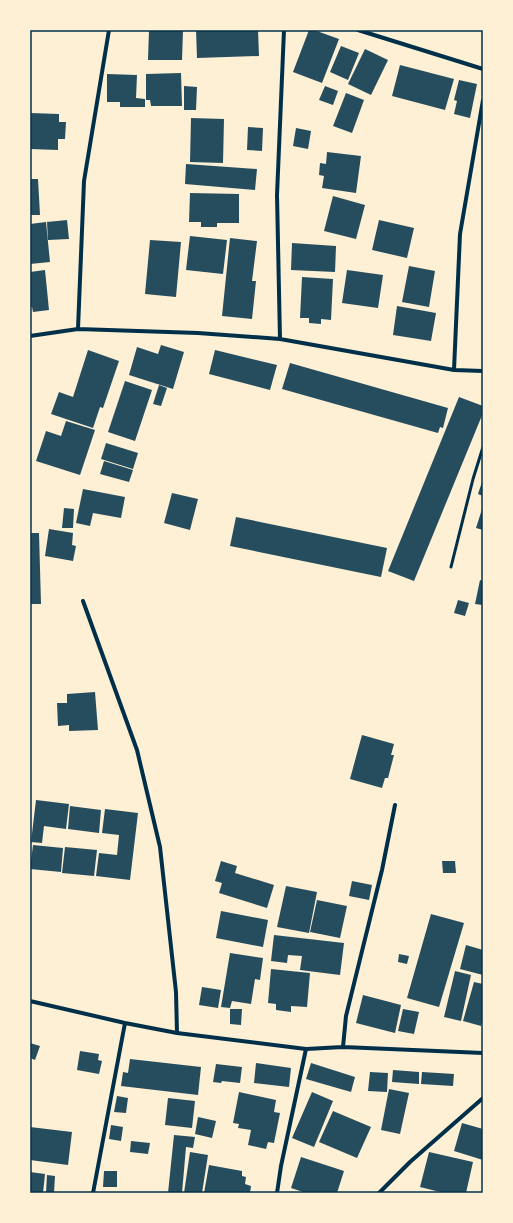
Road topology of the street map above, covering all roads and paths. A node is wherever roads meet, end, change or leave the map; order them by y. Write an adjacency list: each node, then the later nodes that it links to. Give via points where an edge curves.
1 (109, 30): 6 (street, via 84,181)
2 (284, 30): 8 (street, via 276,195)
3 (358, 30): 4 (street)
4 (483, 69)
5 (483, 100): 9 (street, via 460,234)
6 (78, 329): 7 (street); 8 (street)
7 (30, 336)
8 (280, 339): 9 (street)
9 (454, 370): 10 (street)
10 (483, 371)
11 (483, 446): 12 (lane)
12 (451, 567)
13 (83, 601): 17 (street, via 137,750 160,846 176,992)
14 (395, 805): 18 (street, via 382,870 346,1016)
15 (30, 1001): 16 (street)
16 (125, 1023): 17 (street); 22 (street)
17 (177, 1033): 19 (street)
18 (343, 1047): 19 (street); 20 (street)
19 (306, 1049): 23 (street)
20 (483, 1053)
21 (483, 1098): 24 (street, via 410,1162)
22 (93, 1193)
23 (277, 1193)
24 (380, 1193)

